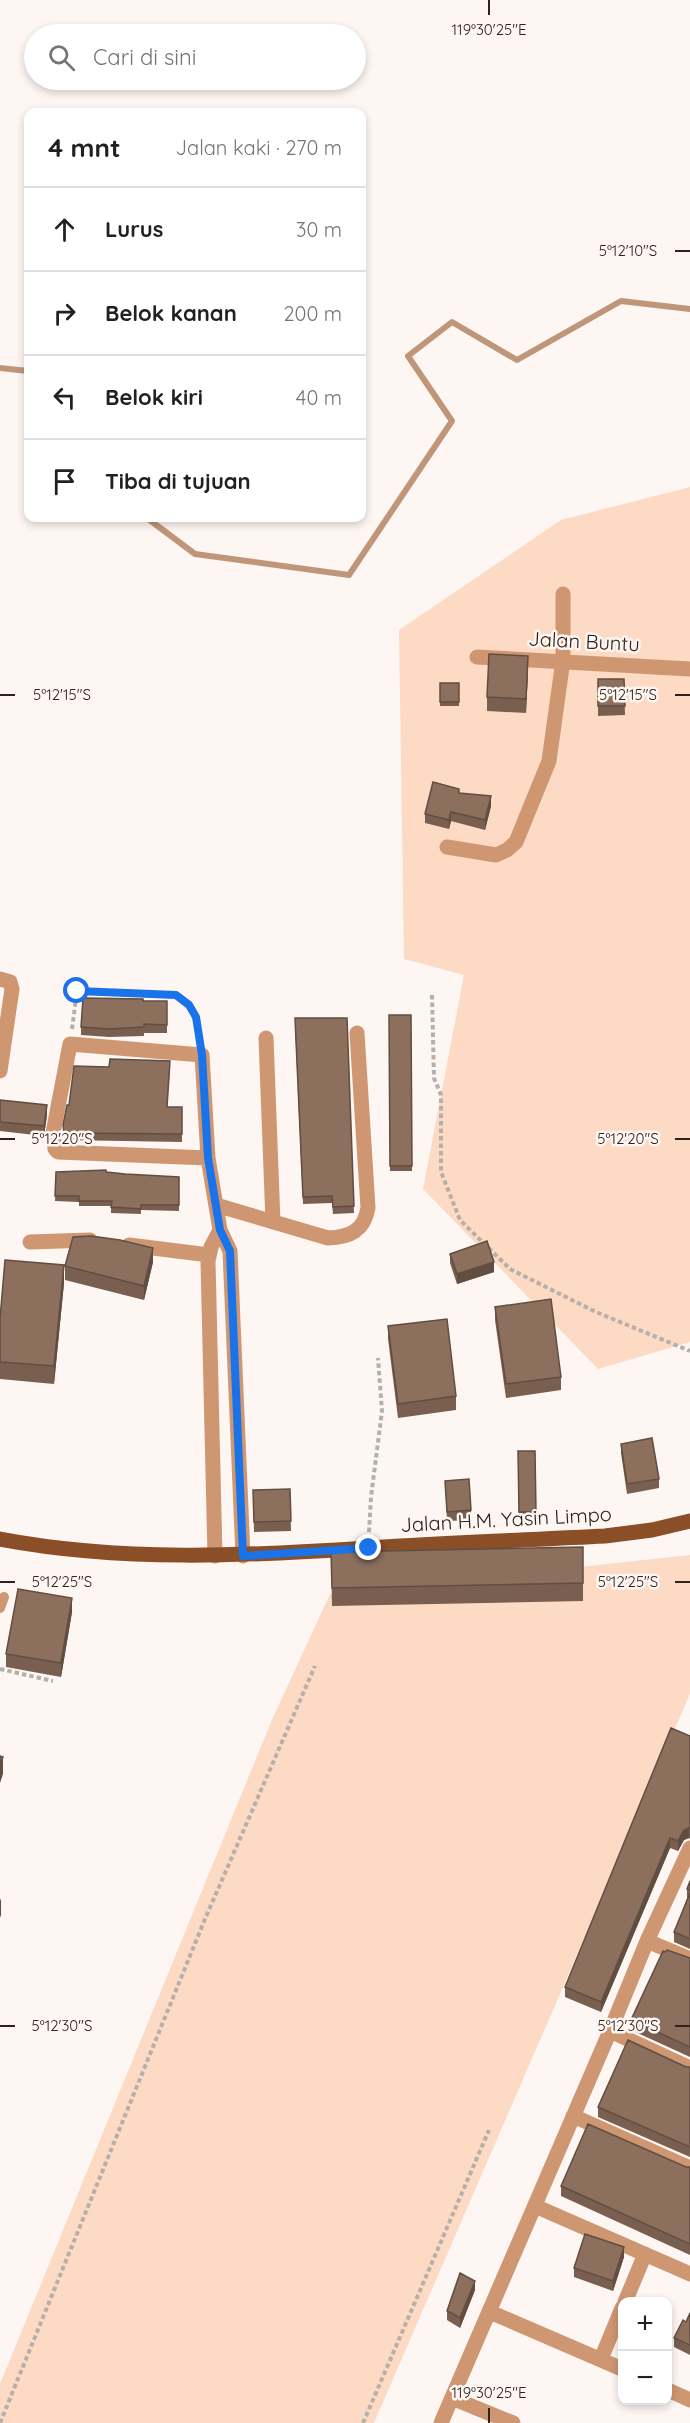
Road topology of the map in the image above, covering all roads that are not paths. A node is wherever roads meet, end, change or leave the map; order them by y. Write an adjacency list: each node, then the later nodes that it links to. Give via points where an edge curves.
1 (563, 594): 3 (street)
2 (477, 657): 3 (street, Jalan Buntu)
3 (563, 660): 4 (street, Jalan Buntu); 5 (street, via 549,761 516,842 496,855)
4 (690, 669)
5 (447, 847)
6 (0, 979): 9 (street, via 10,982 12,996)
7 (357, 1033): 12 (street, via 366,1218 361,1229 352,1234 328,1238)
8 (266, 1038): 12 (street)
9 (0, 1071)
10 (208, 1158): 10 (street, via 202,1055 70,1044 53,1133 58,1152); 11 (street)
11 (216, 1205): 12 (street); 13 (street)
12 (273, 1222)
13 (220, 1230): 15 (street); 19 (street, via 230,1251)
14 (30, 1242): 15 (street, via 109,1242)
15 (209, 1255): 18 (street)
16 (690, 1521): 19 (main road, Jalan H.M. Yasin Limpo, via 605,1536)
17 (0, 1539): 18 (main road, Jalan H.M. Yasin Limpo, via 87,1551)
18 (215, 1556): 19 (main road, Jalan H.M. Yasin Limpo)
19 (243, 1556)
20 (690, 1848): 21 (street)
21 (647, 1941): 22 (street); 23 (street)
22 (690, 1959)
23 (610, 2031): 24 (street); 25 (street)
24 (690, 2068)
25 (573, 2115): 26 (street); 27 (street)
26 (690, 2168)
27 (536, 2206): 28 (street); 31 (street)
28 (645, 2254): 29 (street); 30 (street)
29 (690, 2274)
30 (627, 2297)
31 (490, 2312): 33 (street); 36 (street)
32 (618, 2318): 33 (street)
33 (601, 2359): 34 (street)
34 (618, 2367)
35 (672, 2392): 37 (street)
36 (453, 2398): 38 (street); 39 (street)
37 (690, 2400)
38 (441, 2423)
39 (513, 2423)

